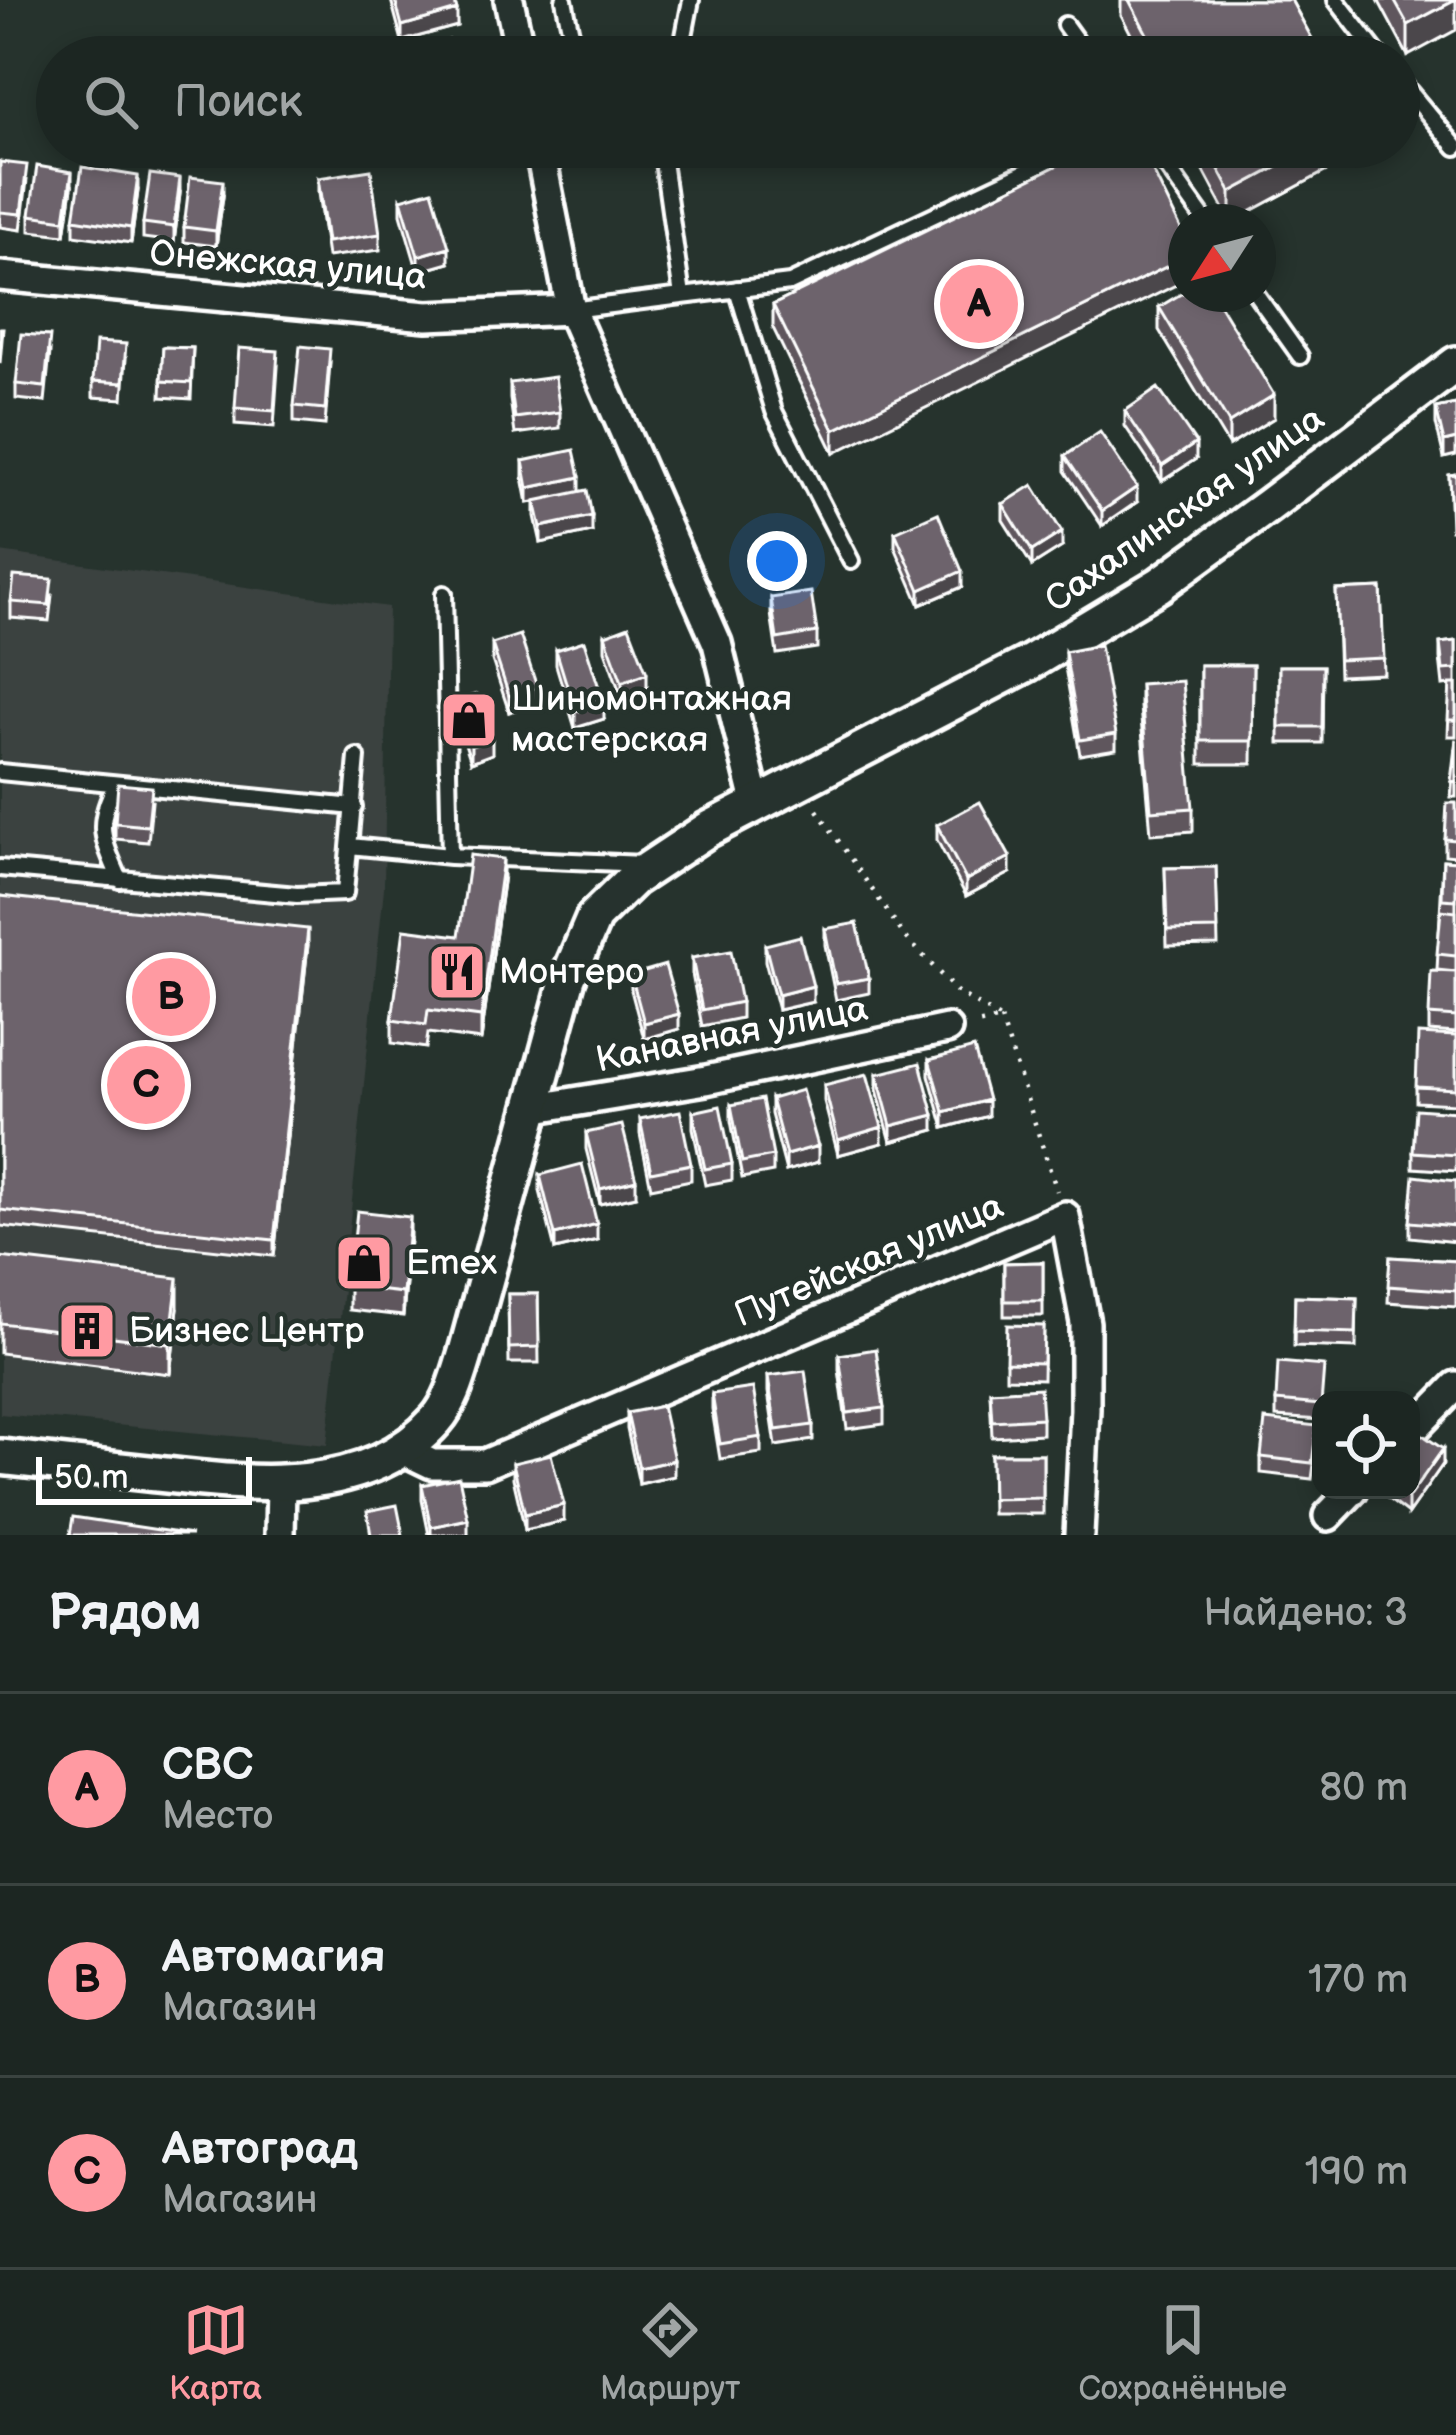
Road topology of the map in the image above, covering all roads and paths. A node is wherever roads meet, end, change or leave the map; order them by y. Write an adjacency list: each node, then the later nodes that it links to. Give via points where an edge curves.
1 (509, 0): 6 (street)
2 (564, 0): 7 (lane)
3 (691, 0): 8 (lane)
4 (1336, 0): 10 (lane)
5 (1065, 25): 9 (lane)
6 (516, 36)
7 (572, 36)
8 (684, 36)
9 (1073, 36)
10 (1364, 36)
11 (1420, 104): 12 (lane)
12 (1456, 147)
13 (542, 168): 21 (street)
14 (663, 168): 20 (lane)
15 (1034, 168): 19 (lane, via 790,283)
16 (1168, 168): 17 (lane)
17 (1193, 204)
18 (0, 276): 21 (street, Онежская улица, via 427,316)
19 (737, 289): 20 (lane); 25 (lane, via 774,412)
20 (682, 296): 21 (lane)
21 (571, 310): 31 (street, via 717,644)
22 (1269, 312): 23 (lane)
23 (1300, 356)
24 (1456, 364): 29 (street, Сахалинская улица, via 1159,585 1029,663)
25 (851, 561)
26 (444, 594): 34 (lane)
27 (357, 758): 32 (lane)
28 (0, 772): 30 (lane)
29 (798, 782): 31 (street, Сахалинская улица); 38 (path, via 903,934 956,991)
30 (116, 784): 32 (lane); 37 (lane, via 103,808 103,839)
31 (756, 802): 35 (street, Сахалинская улица)
32 (354, 808): 33 (lane)
33 (350, 846): 34 (lane); 37 (lane, via 345,893)
34 (450, 856): 35 (lane)
35 (653, 864): 40 (street, Сахалинская улица, via 594,917)
36 (0, 868): 37 (lane)
37 (120, 880)
38 (1001, 1019): 39 (path); 41 (path)
39 (947, 1029): 40 (street, Канавная улица)
40 (531, 1108): 44 (street, Сахалинская улица, via 454,1389 439,1417)
41 (1065, 1216): 44 (street, Путейская улица, via 485,1465 432,1464); 50 (street, via 1084,1323)
42 (1456, 1386): 43 (street)
43 (1420, 1423)
44 (404, 1450): 46 (street, via 372,1466)
45 (0, 1456): 46 (street)
46 (280, 1483): 49 (street)
47 (1344, 1499): 48 (street)
48 (1328, 1516)
49 (280, 1535)
50 (1079, 1535)

